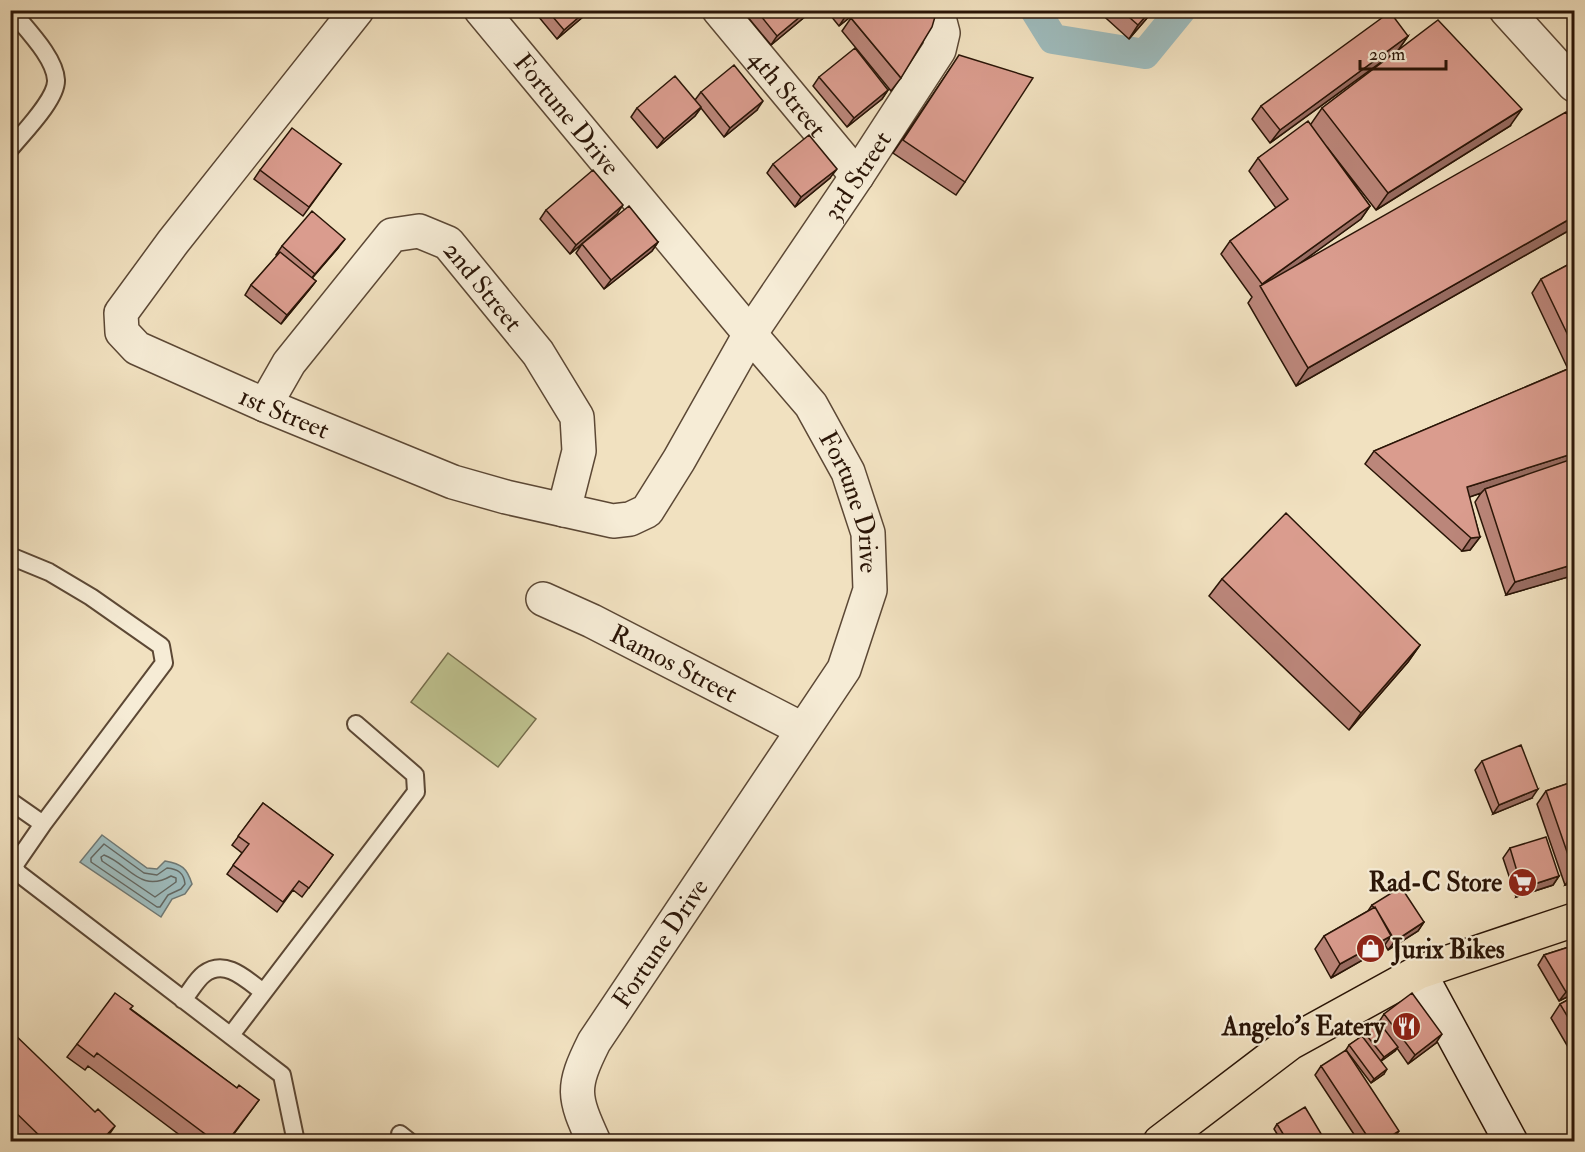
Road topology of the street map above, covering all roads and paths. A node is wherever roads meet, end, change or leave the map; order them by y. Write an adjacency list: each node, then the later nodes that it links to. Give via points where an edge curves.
1 (11, 10): 8 (lane, via 51,61 57,82 50,100)
2 (357, 10): 11 (street, 1st Street, via 121,313 122,332 138,348)
3 (481, 10): 10 (street, Fortune Drive)
4 (718, 10): 9 (street, 4th Street)
5 (937, 10): 9 (street, 3rd Street, via 943,33 939,50)
6 (1506, 10): 7 (street)
7 (1575, 85)
8 (10, 149)
9 (856, 176): 10 (street, 3rd Street)
10 (750, 334): 12 (street, 1st Street, via 647,511 613,521); 16 (street, Fortune Drive, via 811,405 848,472 868,533 870,590 843,669)
11 (265, 405): 12 (street, 1st Street, via 453,482); 12 (street, 2nd Street, via 289,363 392,235 419,231 448,243 538,353 577,417 579,452)
12 (564, 510)
13 (10, 565): 18 (lane, via 15,558 24,561 91,597 161,646 164,663)
14 (543, 599): 16 (street, Ramos Street)
15 (356, 724): 21 (lane, via 415,775 416,792)
16 (802, 729): 26 (street, Fortune Drive, via 594,1042 578,1075 576,1093)
17 (10, 801): 18 (lane)
18 (43, 824): 22 (lane, via 14,866 18,873)
19 (1575, 920): 20 (main road)
20 (1419, 972): 24 (main road, via 1290,1043); 27 (street)
21 (262, 992): 22 (lane, via 229,969 216,968 203,974); 23 (lane)
22 (183, 1000): 23 (lane)
23 (231, 1035): 25 (lane, via 282,1075)
24 (1178, 1135)
25 (296, 1142)
26 (594, 1142)
27 (1511, 1142)

